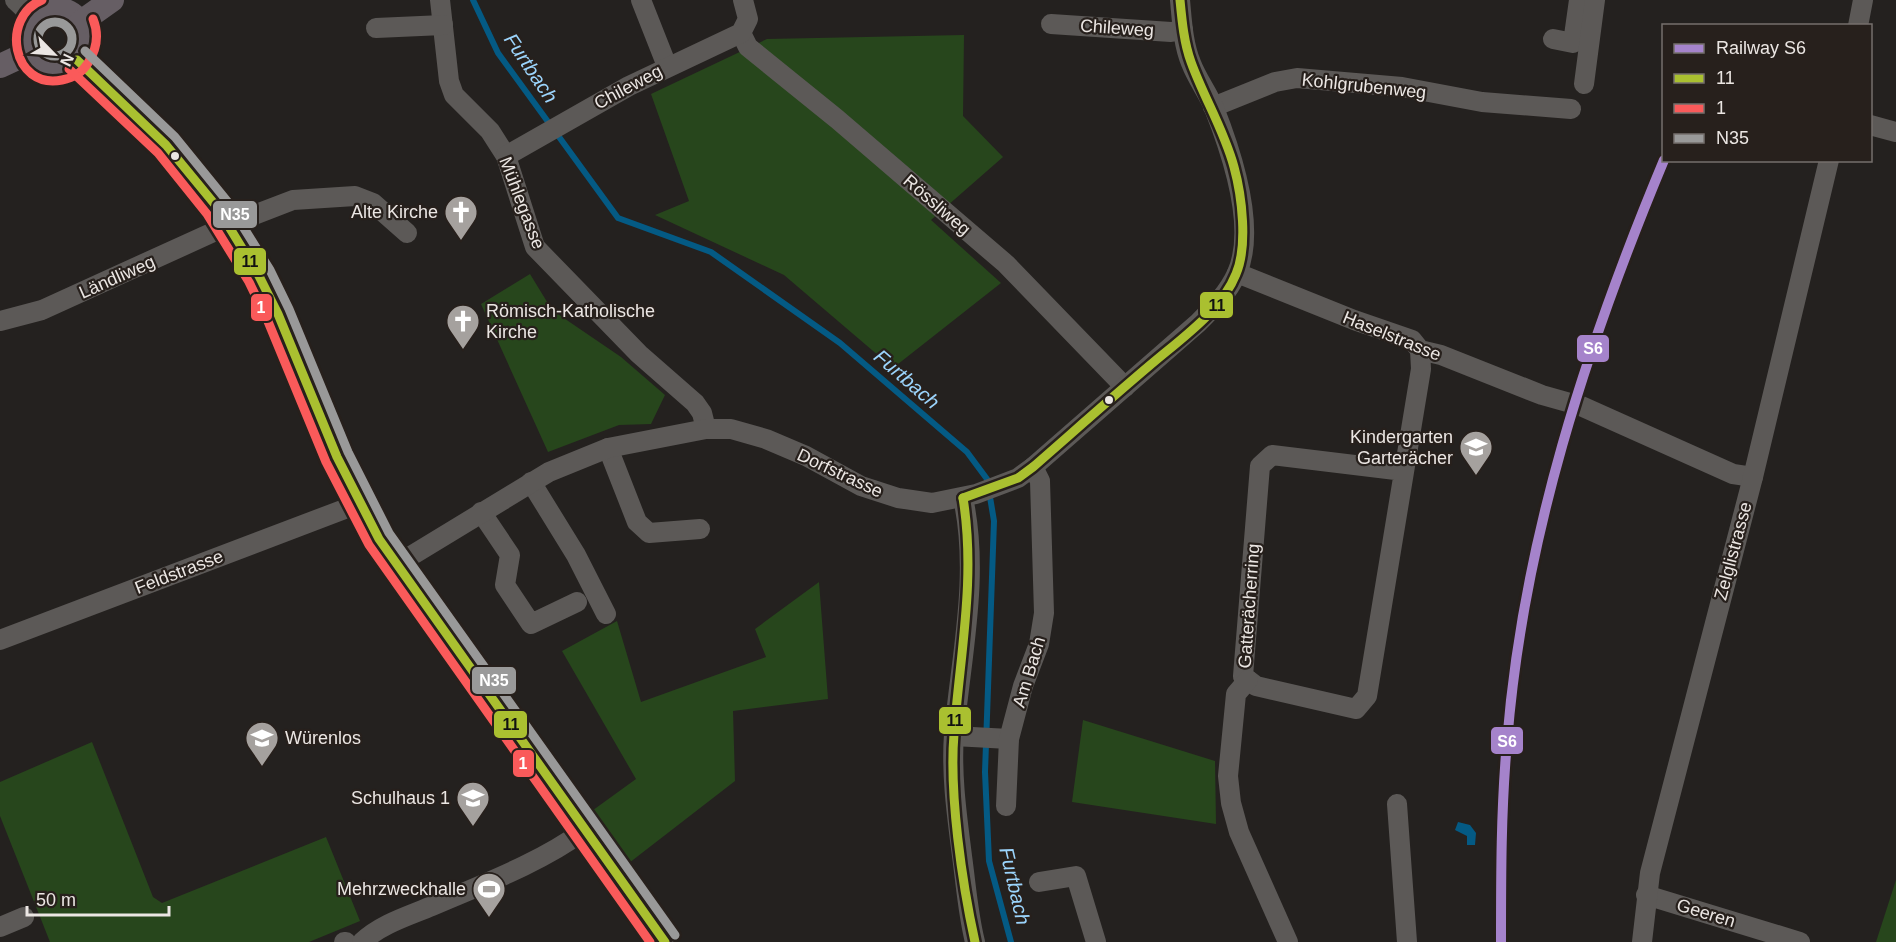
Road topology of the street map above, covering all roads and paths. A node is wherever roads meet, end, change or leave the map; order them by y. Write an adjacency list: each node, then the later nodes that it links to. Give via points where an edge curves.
1 (15, 0): 10 (street)
2 (112, 0): 11 (main road)
3 (440, 0): 14 (street, Mühlegasse)
4 (641, 0): 22 (street)
5 (743, 0): 15 (street)
6 (1180, 0): 17 (street, Dorfstrasse)
7 (1579, 0): 18 (street, via 1573,43)
8 (1595, 0): 23 (street)
9 (1863, 0): 13 (street)
10 (33, 17): 11 (main road, via 53,8 64,9); 19 (main road, via 24,40)
11 (81, 22): 20 (main road, via 85,42)
12 (1051, 24): 17 (street, Chileweg)
13 (1858, 24)
14 (443, 25): 16 (street); 28 (street, Mühlegasse, via 454,95 490,131)
15 (745, 26): 22 (street, Chileweg); 35 (street, Rössliweg, via 748,47 1029,285)
16 (376, 28)
17 (1183, 30): 24 (street, Dorfstrasse, via 1191,62)
18 (1553, 39)
19 (28, 53): 20 (main road, via 50,69 60,69); 21 (main road)
20 (77, 60): 30 (street, via 168,146)
21 (0, 66)
22 (668, 66): 28 (street, Chileweg)
23 (1584, 84)
24 (1214, 107): 25 (street, Kohlgrubenweg, via 1275,82 1297,78); 32 (street, Dorfstrasse, via 1242,199)
25 (1570, 109)
26 (1872, 126): 27 (street)
27 (1896, 132)
28 (506, 156): 36 (street, Mühlegasse, via 535,247 639,354 695,403)
29 (1829, 162): 40 (street, Zelglistrasse)
30 (231, 224): 31 (street, Ländliweg, via 294,200 355,196 373,203); 33 (street, Ländliweg, via 42,310); 43 (street, via 280,318)
31 (407, 233)
32 (1237, 273): 34 (street, Haselstrasse, via 1412,340); 35 (street, Dorfstrasse, via 1224,296 1198,323)
33 (0, 321)
34 (1420, 350): 39 (street, Gatterächerring, via 1421,369); 40 (street, Haselstrasse, via 1581,406 1733,474)
35 (1125, 387): 38 (street, Dorfstrasse)
36 (706, 429): 37 (street, Dorfstrasse); 42 (street, Dorfstrasse, via 731,429 766,439 879,493 932,503)
37 (608, 448): 41 (street, Dorfstrasse); 45 (street, via 637,522 649,533)
38 (1033, 467): 42 (street, Dorfstrasse, via 1018,478); 52 (street, Am Bach, via 1040,482 1044,613 1039,644)
39 (1404, 471): 50 (street, Gatterächerring, via 1367,696 1356,709 1256,686); 50 (street, Gatterächerring, via 1272,455 1260,466 1243,676)
40 (1753, 477): 57 (street, Zelglistrasse)
41 (531, 483): 44 (street, Dorfstrasse); 48 (street, via 576,555)
42 (969, 496): 51 (street)
43 (358, 504): 46 (street); 49 (street, Feldstrasse)
44 (480, 512): 46 (street, Dorfstrasse); 47 (street, via 510,555 505,585 531,624)
45 (700, 529)
46 (396, 565): 55 (street, via 428,603)
47 (577, 602)
48 (606, 614)
49 (0, 640)
50 (1248, 680): 64 (street, via 1236,694 1228,776 1231,803 1239,832)
51 (962, 736): 52 (street); 62 (street, via 954,798)
52 (1005, 739): 54 (street, Am Bach)
53 (1397, 804): 65 (street)
54 (1006, 806)
55 (585, 830): 60 (street, via 569,842 386,926); 61 (street)
56 (1039, 882): 63 (street, via 1076,876)
57 (1646, 895): 66 (street, Zelglistrasse); 67 (street, Geeren)
58 (24, 917): 59 (street)
59 (0, 927)
60 (362, 942)
61 (665, 942)
62 (975, 942)
63 (1096, 942)
64 (1288, 942)
65 (1407, 942)
66 (1641, 942)
67 (1800, 942)

